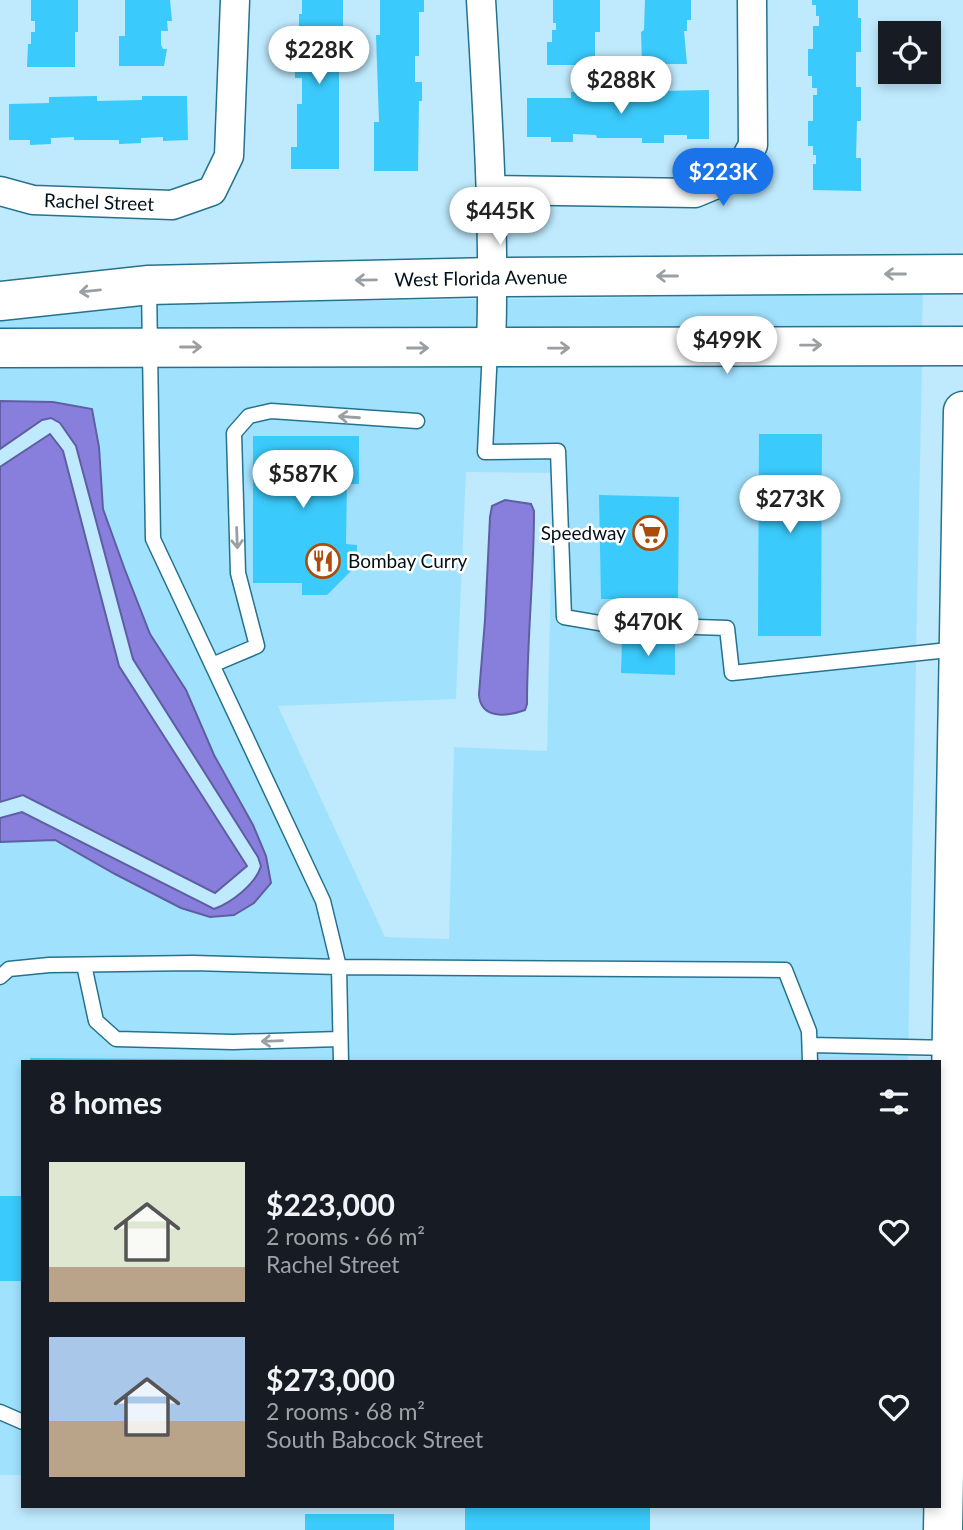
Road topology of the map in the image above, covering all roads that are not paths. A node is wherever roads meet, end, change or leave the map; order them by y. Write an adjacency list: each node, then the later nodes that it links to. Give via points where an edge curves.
1 (235, 0): 5 (street, Rachel Street, via 229,156 212,191 172,205 33,200)
2 (481, 0): 4 (street)
3 (752, 0): 4 (street, via 752,145 736,176 695,193)
4 (492, 190): 7 (street)
5 (0, 191)
6 (963, 274): 7 (street, West Florida Avenue, one-way to 7)
7 (493, 277): 8 (street, West Florida Avenue, one-way to 8); 13 (street)
8 (149, 285): 9 (street, West Florida Avenue, one-way to 9); 11 (lane)
9 (0, 301)
10 (963, 346): 13 (street, one-way to 10)
11 (150, 347): 12 (street); 13 (street, one-way to 13); 17 (lane, via 153,539)
12 (0, 348)
13 (491, 349): 16 (lane, via 485,452 558,451 564,617 605,624 727,628 732,673)
14 (963, 411): 16 (street)
15 (417, 421): 17 (lane, one-way to 17, via 271,411 249,416 234,433 239,573 257,646)
16 (958, 649): 23 (street)
17 (212, 665): 19 (lane, via 323,901)
18 (84, 965): 19 (lane); 20 (lane, via 9,969); 21 (lane, one-way to 18, via 116,1039 96,1021)
19 (340, 967): 21 (lane); 22 (lane, via 785,970)
20 (0, 976)
21 (340, 1039): 24 (lane)
22 (810, 1045): 23 (lane); 25 (lane)
23 (952, 1048): 28 (street)
24 (341, 1060)
25 (810, 1060)
26 (0, 1412): 27 (lane)
27 (21, 1421)
28 (942, 1455): 29 (street)
29 (943, 1530)

